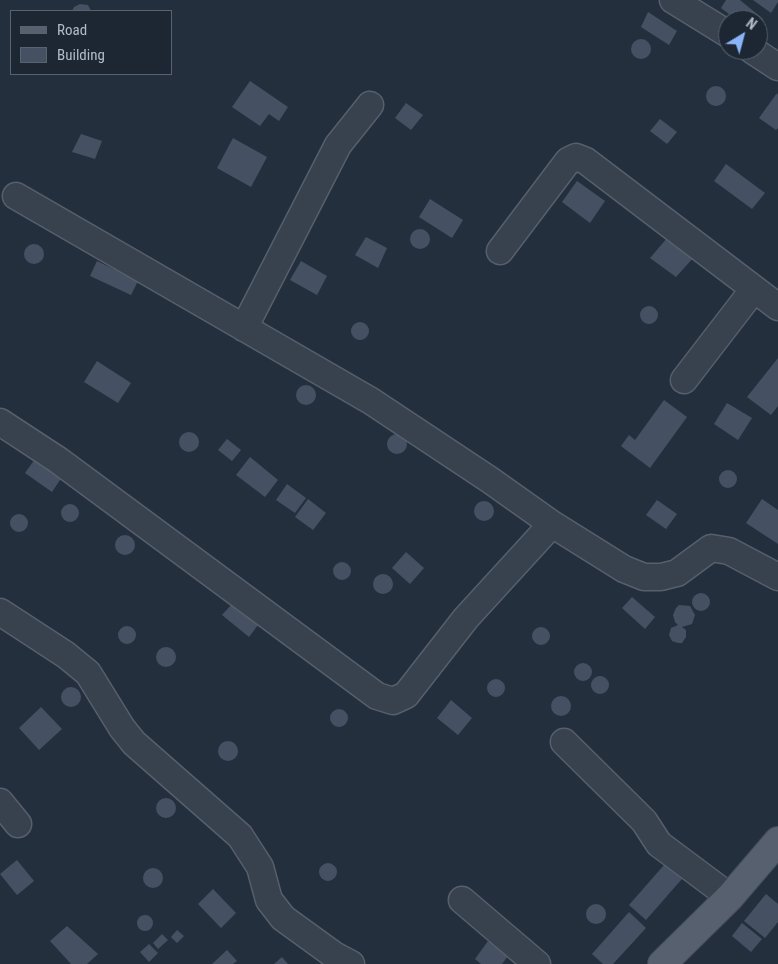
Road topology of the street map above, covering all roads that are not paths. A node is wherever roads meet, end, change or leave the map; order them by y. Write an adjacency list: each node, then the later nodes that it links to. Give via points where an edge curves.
1 (673, 0): 2 (street)
2 (718, 28)
3 (767, 60): 4 (street)
4 (778, 67)
5 (370, 106): 10 (street, via 338,145)
6 (16, 196): 10 (street)
7 (500, 251): 8 (street, via 568,161 576,157 586,161)
8 (754, 289): 9 (street); 11 (street)
9 (778, 307)
10 (244, 328): 13 (street, via 371,401)
11 (684, 380)
12 (0, 422): 13 (street, via 58,460 377,696 393,701 406,695 466,618)
13 (552, 524): 14 (street, via 624,569 644,577 677,573 712,548 729,551)
14 (778, 577)
15 (0, 612): 22 (street, via 66,654 88,673 134,743 240,836 260,867 269,900 283,918)
16 (564, 742): 20 (street, via 644,820 659,844)
17 (0, 802): 18 (street)
18 (18, 824)
19 (778, 841): 20 (main road)
20 (730, 897): 24 (main road)
21 (462, 900): 23 (street)
22 (351, 964)
23 (537, 964)
24 (662, 964)

